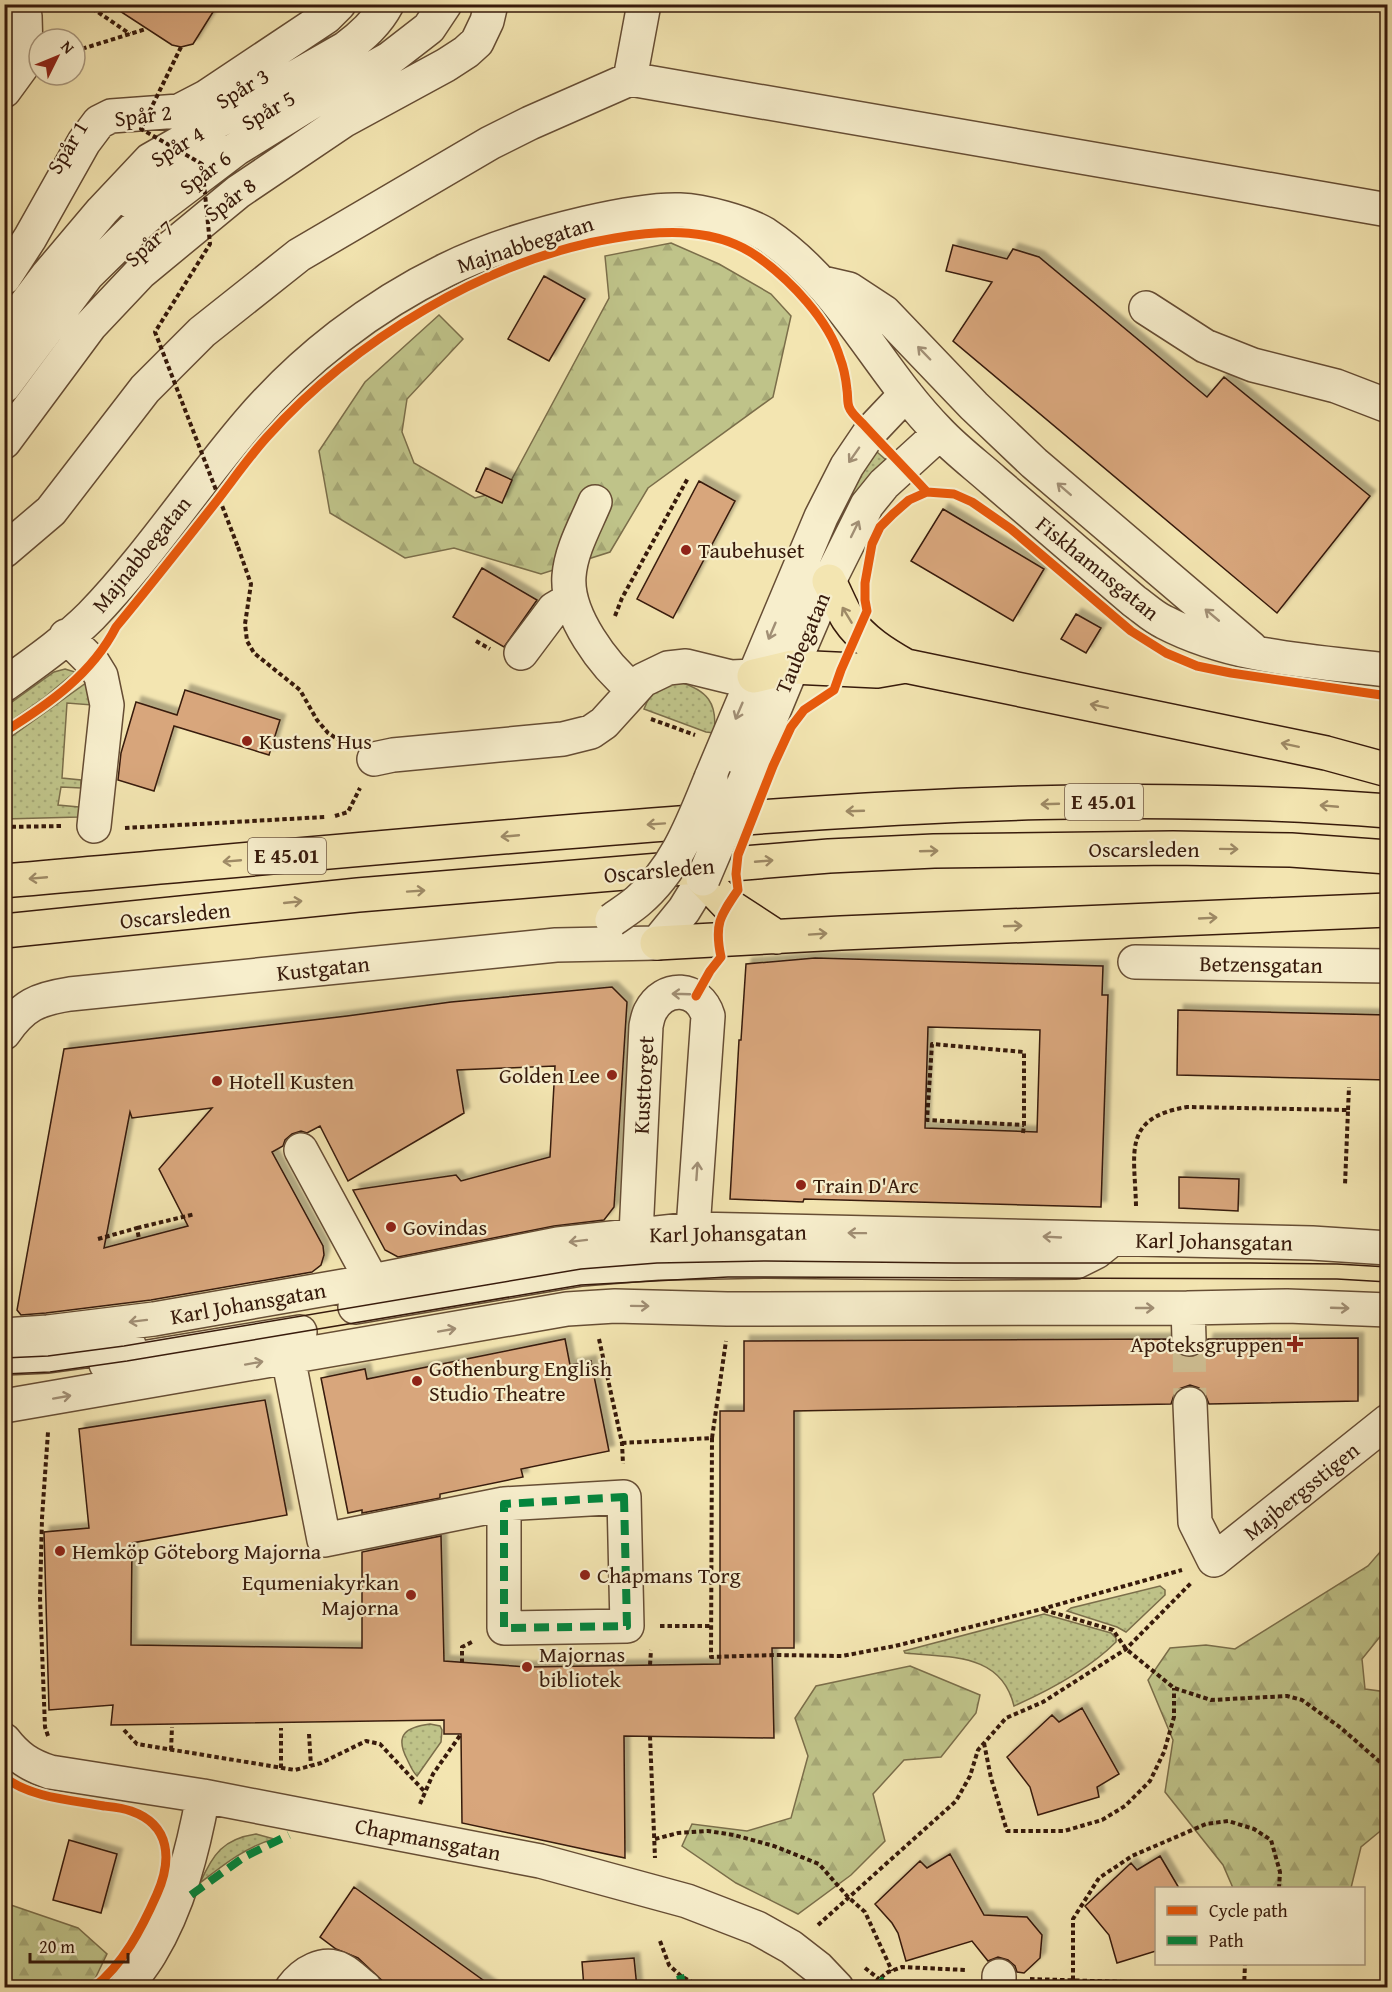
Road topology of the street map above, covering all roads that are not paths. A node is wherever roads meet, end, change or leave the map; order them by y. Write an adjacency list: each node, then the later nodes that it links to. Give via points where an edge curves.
1 (18, 4): 11 (street, via 26,16)
2 (318, 4): 15 (street, Spår 1, via 175,97 108,101 90,110)
3 (339, 4): 16 (street, Spår 2, via 326,17 179,111 111,116 99,122)
4 (362, 4): 18 (street, Spår 3, via 346,22 287,62 133,156)
5 (387, 4): 20 (street, Spår 4, via 362,36 346,48 150,160 46,276)
6 (418, 4): 21 (street, Spår 5, via 389,38 365,55 169,169 71,271)
7 (445, 4): 22 (street, Spår 6, via 429,28 389,59 236,149 145,218 87,275)
8 (471, 4): 25 (street, Spår 7, via 457,28 423,60 313,122 225,180 133,255 56,337)
9 (490, 4): 27 (street, Spår 8, via 477,42 466,51 342,121 238,192 141,272 90,326)
10 (644, 4): 12 (street)
11 (15, 45): 13 (street, via 23,65)
12 (630, 79): 14 (street); 29 (street, via 490,143 299,255 202,332 145,389 51,511)
13 (4, 91)
14 (1388, 210)
15 (4, 252)
16 (4, 278)
17 (821, 282): 23 (street, Majnabbegatan); 32 (street, Majnabbegatan, via 760,231 715,216 680,210 610,217 504,246 447,269 387,303 326,346 286,384 251,419 120,584); 34 (street, one-way to 17, via 1034,463 884,312 849,289)
18 (4, 307)
19 (1146, 308): 24 (street, via 1205,346 1253,365 1336,386)
20 (4, 333)
21 (4, 356)
22 (4, 387)
23 (906, 394): 26 (street, Majnabbegatan); 38 (street, Taubegatan, one-way to 38, via 870,432 847,466 821,517)
24 (1388, 406)
25 (4, 414)
26 (940, 433): 30 (street, Taubegatan, one-way to 26, via 867,506 884,484); 34 (street, Fiskhamnsgatan, via 1134,602 1193,636)
27 (4, 442)
28 (595, 502): 31 (street, via 570,567)
29 (4, 550)
30 (829, 581): 35 (highway, one-way to 30, via 858,631); 36 (street, Taubegatan)
31 (571, 599): 33 (street, via 554,609); 40 (street, via 599,656)
32 (66, 636): 39 (street, Majnabbegatan); 44 (street, via 101,676 107,705)
33 (521, 653)
34 (1257, 653): 37 (street, Fiskhamnsgatan)
35 (906, 666): 36 (highway, via 877,671); 42 (highway, one-way to 35, via 1326,753)
36 (792, 667): 38 (highway); 47 (street, Taubegatan, bridge)
37 (1388, 670)
38 (754, 676): 40 (street, Taubegatan, via 731,677 687,666 668,668); 45 (street, Taubegatan, one-way to 45, bridge)
39 (4, 685)
40 (633, 689): 41 (street, Taubegatan, via 604,723 591,732 563,739)
41 (374, 759)
42 (1388, 770)
43 (1388, 811): 48 (highway, Oscarsleden / E 45.01, one-way to 48, via 1304,804 1191,802 819,812)
44 (94, 826)
45 (690, 828): 47 (street, Taubegatan, via 693,857); 53 (street, Taubegatan, bridge, via 677,854 639,901 586,934)
46 (1388, 857): 50 (highway, Oscarsleden / E 45.01, one-way to 46, via 358,895 829,856 1173,848)
47 (703, 879): 51 (highway, via 728,905); 52 (street, Taubegatan)
48 (4, 881)
49 (1388, 910): 51 (highway, one-way to 49)
50 (4, 932)
51 (777, 937): 52 (highway)
52 (657, 943): 53 (street, Kustgatan)
53 (556, 945): 56 (street, Kustgatan, via 58,996 30,1005)
54 (1135, 962): 55 (street, Betzensgatan)
55 (1388, 966)
56 (4, 1033)
57 (301, 1150): 62 (street)
58 (693, 1229): 59 (street, Karl Johansgatan); 59 (street, Kusttorget, one-way to 59, via 708,1016 705,1005 684,992 670,993 659,1002 646,1026); 60 (street, Karl Johansgatan, one-way to 58)
59 (636, 1234): 62 (street, Karl Johansgatan, one-way to 62, via 558,1244)
60 (1111, 1240): 61 (street, Karl Johansgatan); 67 (street, via 1076,1262 728,1261 580,1269 124,1346)
61 (1388, 1248)
62 (372, 1281): 65 (street, Karl Johansgatan, one-way to 65, via 154,1319)
63 (1087, 1308): 64 (street, one-way to 64, via 1189,1323 1287,1306); 66 (street, one-way to 63, via 567,1309 615,1306); 68 (street, via 1073,1291 1050,1278 658,1280 581,1285 127,1361)
64 (1388, 1310)
65 (4, 1335)
66 (288, 1357): 70 (street, one-way to 66); 72 (street, via 324,1540)
67 (4, 1358)
68 (4, 1374)
69 (1190, 1404): 71 (street, Majbergsstigen, via 1195,1522 1214,1560)
70 (4, 1406)
71 (1388, 1421)
72 (504, 1504): 72 (street, via 624,1497 627,1626 504,1628)
73 (8, 1752): 74 (street, Chapmansgatan, via 50,1772)
74 (203, 1796): 75 (street, via 172,1911 150,1955); 78 (street, Chapmansgatan, via 540,1861 687,1901 757,1928 790,1947)
75 (126, 1988)
76 (292, 1988): 77 (street, via 308,1972 324,1966 341,1969)
77 (365, 1988)
78 (837, 1988)

